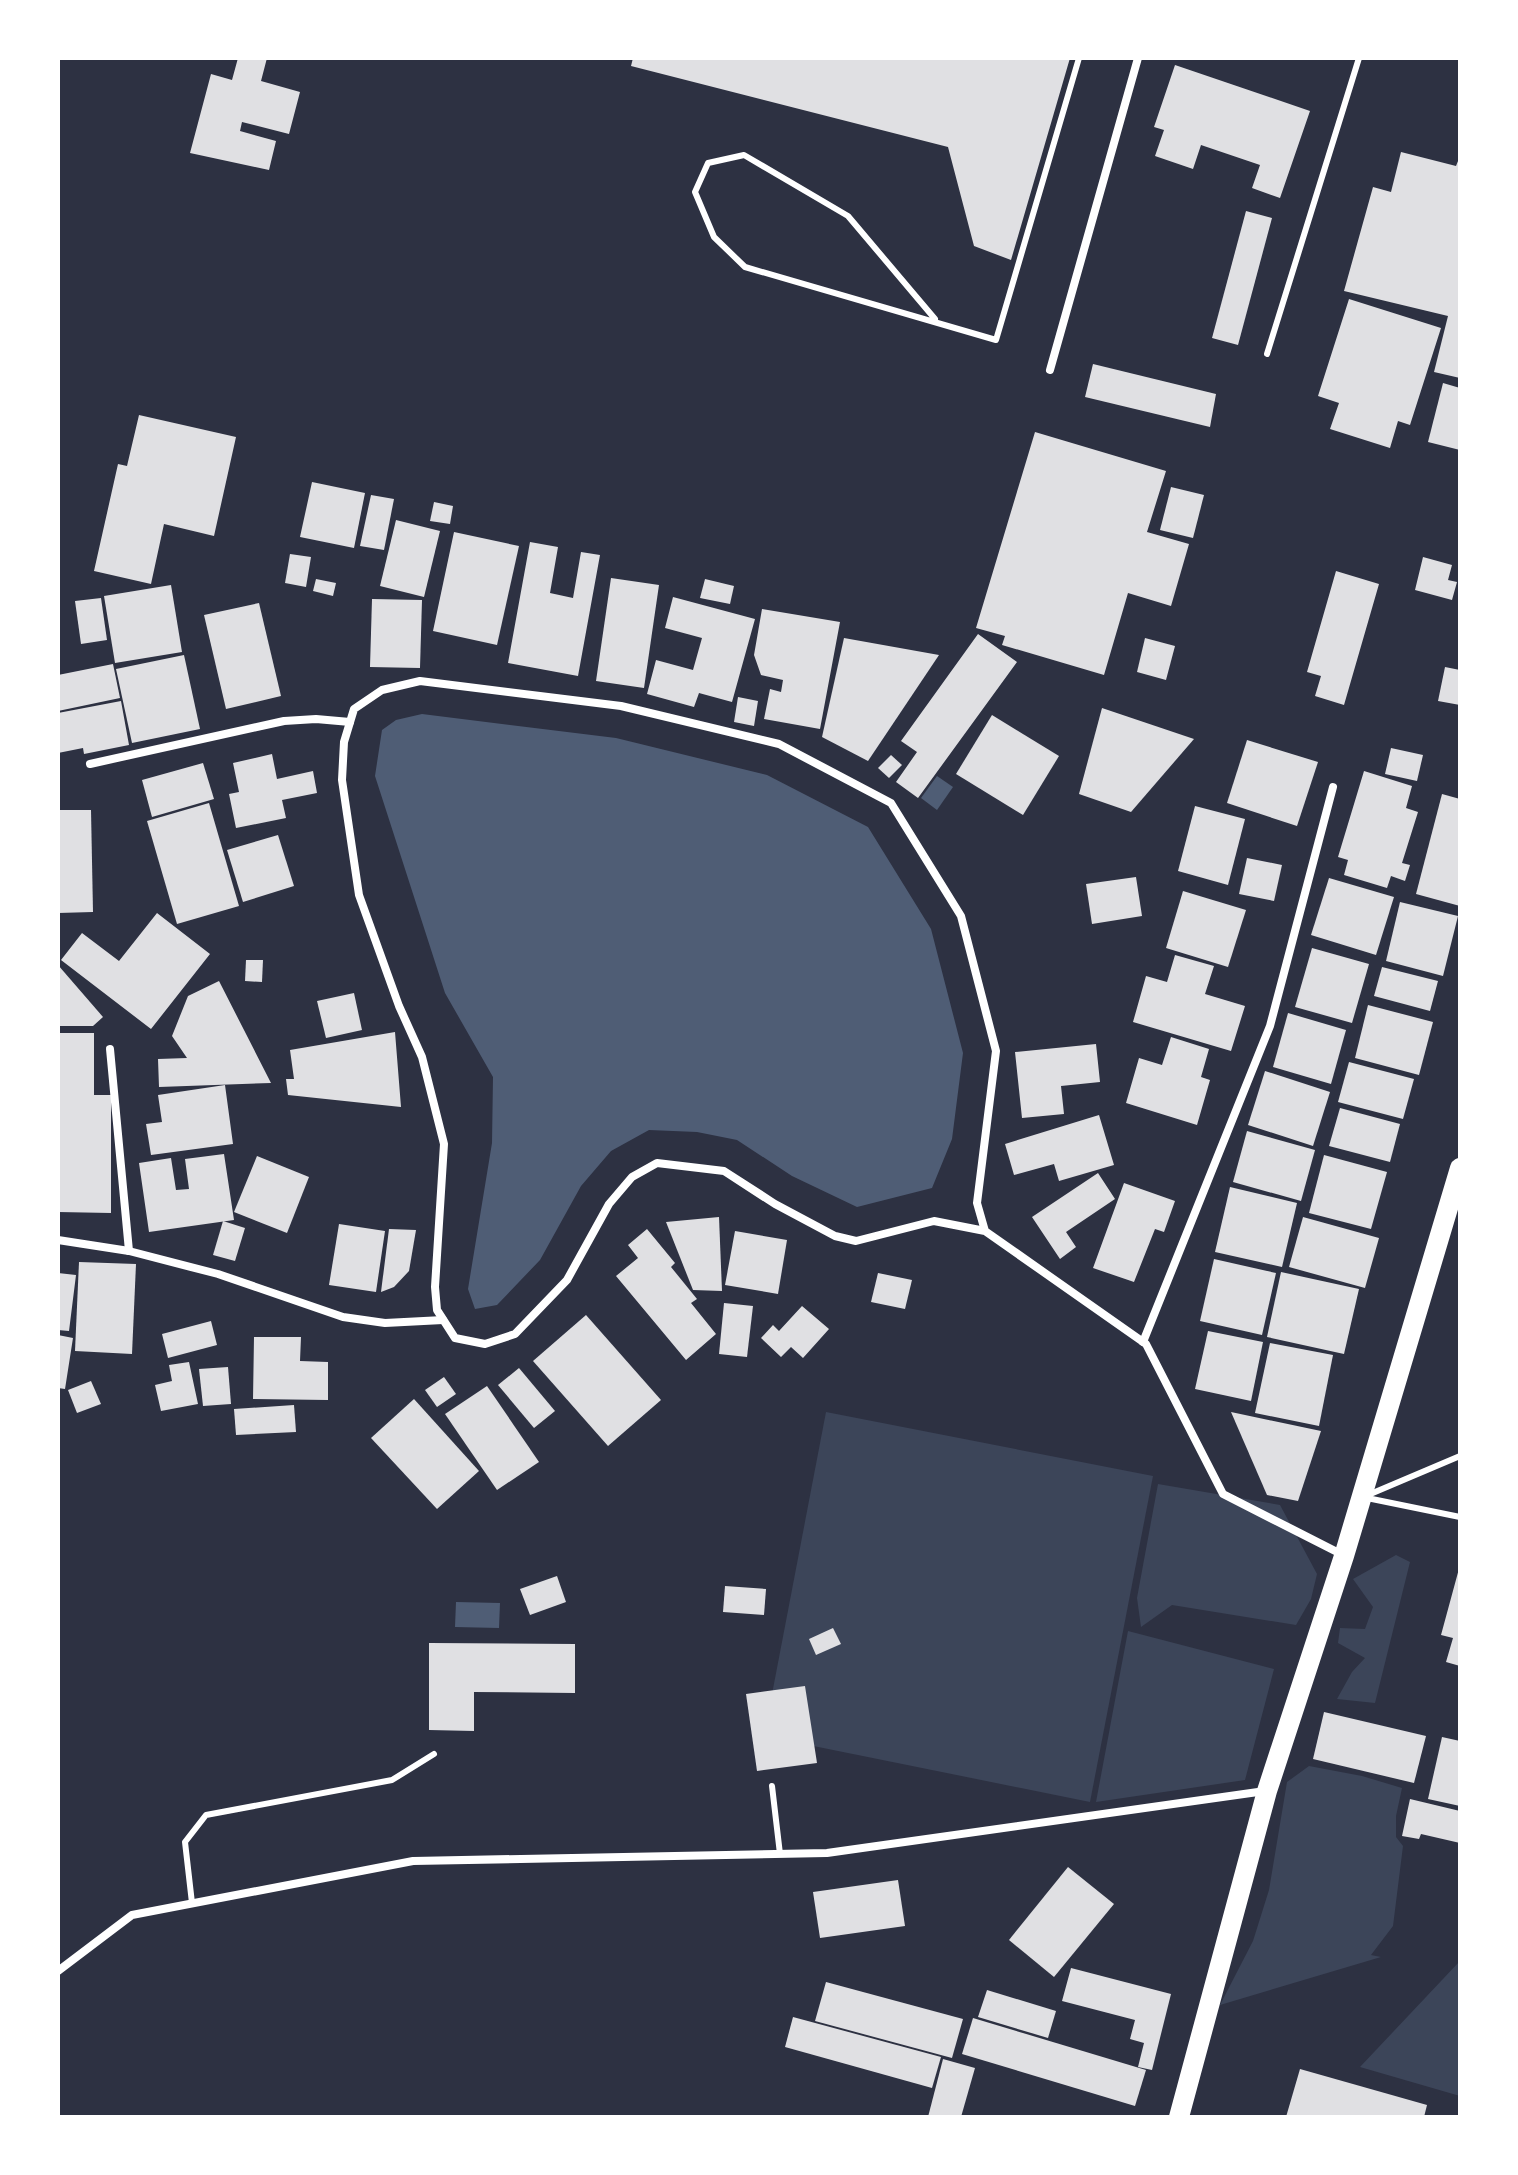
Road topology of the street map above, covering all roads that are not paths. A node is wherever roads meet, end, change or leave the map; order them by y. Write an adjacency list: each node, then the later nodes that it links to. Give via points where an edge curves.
1 (1079, 58): 4 (lane, via 996,340)
2 (1138, 58): 6 (street)
3 (1359, 58): 5 (lane)
4 (935, 319): 4 (lane, via 745,267 714,237 695,192 708,163 744,155 848,216)
5 (1267, 354)
6 (1050, 370)
7 (350, 722): 8 (street, via 284,721); 12 (street, via 354,709 382,690 420,681 621,706 779,744 891,803 961,916 996,1051 977,1203); 15 (street, via 342,780 359,895 422,1057 444,1144 435,1287)
8 (90, 764)
9 (1333, 787): 16 (street, via 1270,1026)
10 (110, 1049): 14 (street)
11 (1460, 1168): 18 (main road)
12 (985, 1231): 15 (street, via 934,1221 856,1241 835,1236 724,1171 657,1163 632,1177 609,1204 567,1280 515,1334 485,1344 455,1338); 16 (street)
13 (58, 1240): 14 (street)
14 (129, 1251): 15 (street, via 218,1274 343,1317 385,1323)
15 (443, 1320)
16 (1143, 1342): 20 (street, via 1223,1494)
17 (1460, 1456): 18 (lane)
18 (1362, 1497): 19 (lane); 20 (main road)
19 (1460, 1517)
20 (1344, 1556): 23 (main road)
21 (434, 1754): 25 (lane, via 392,1780 206,1815 185,1842)
22 (772, 1786): 24 (lane)
23 (1267, 1791): 24 (street, via 827,1853); 27 (main road)
24 (780, 1854): 25 (street, via 413,1861)
25 (192, 1903): 26 (street, via 132,1915)
26 (58, 1971)
27 (1179, 2117)

